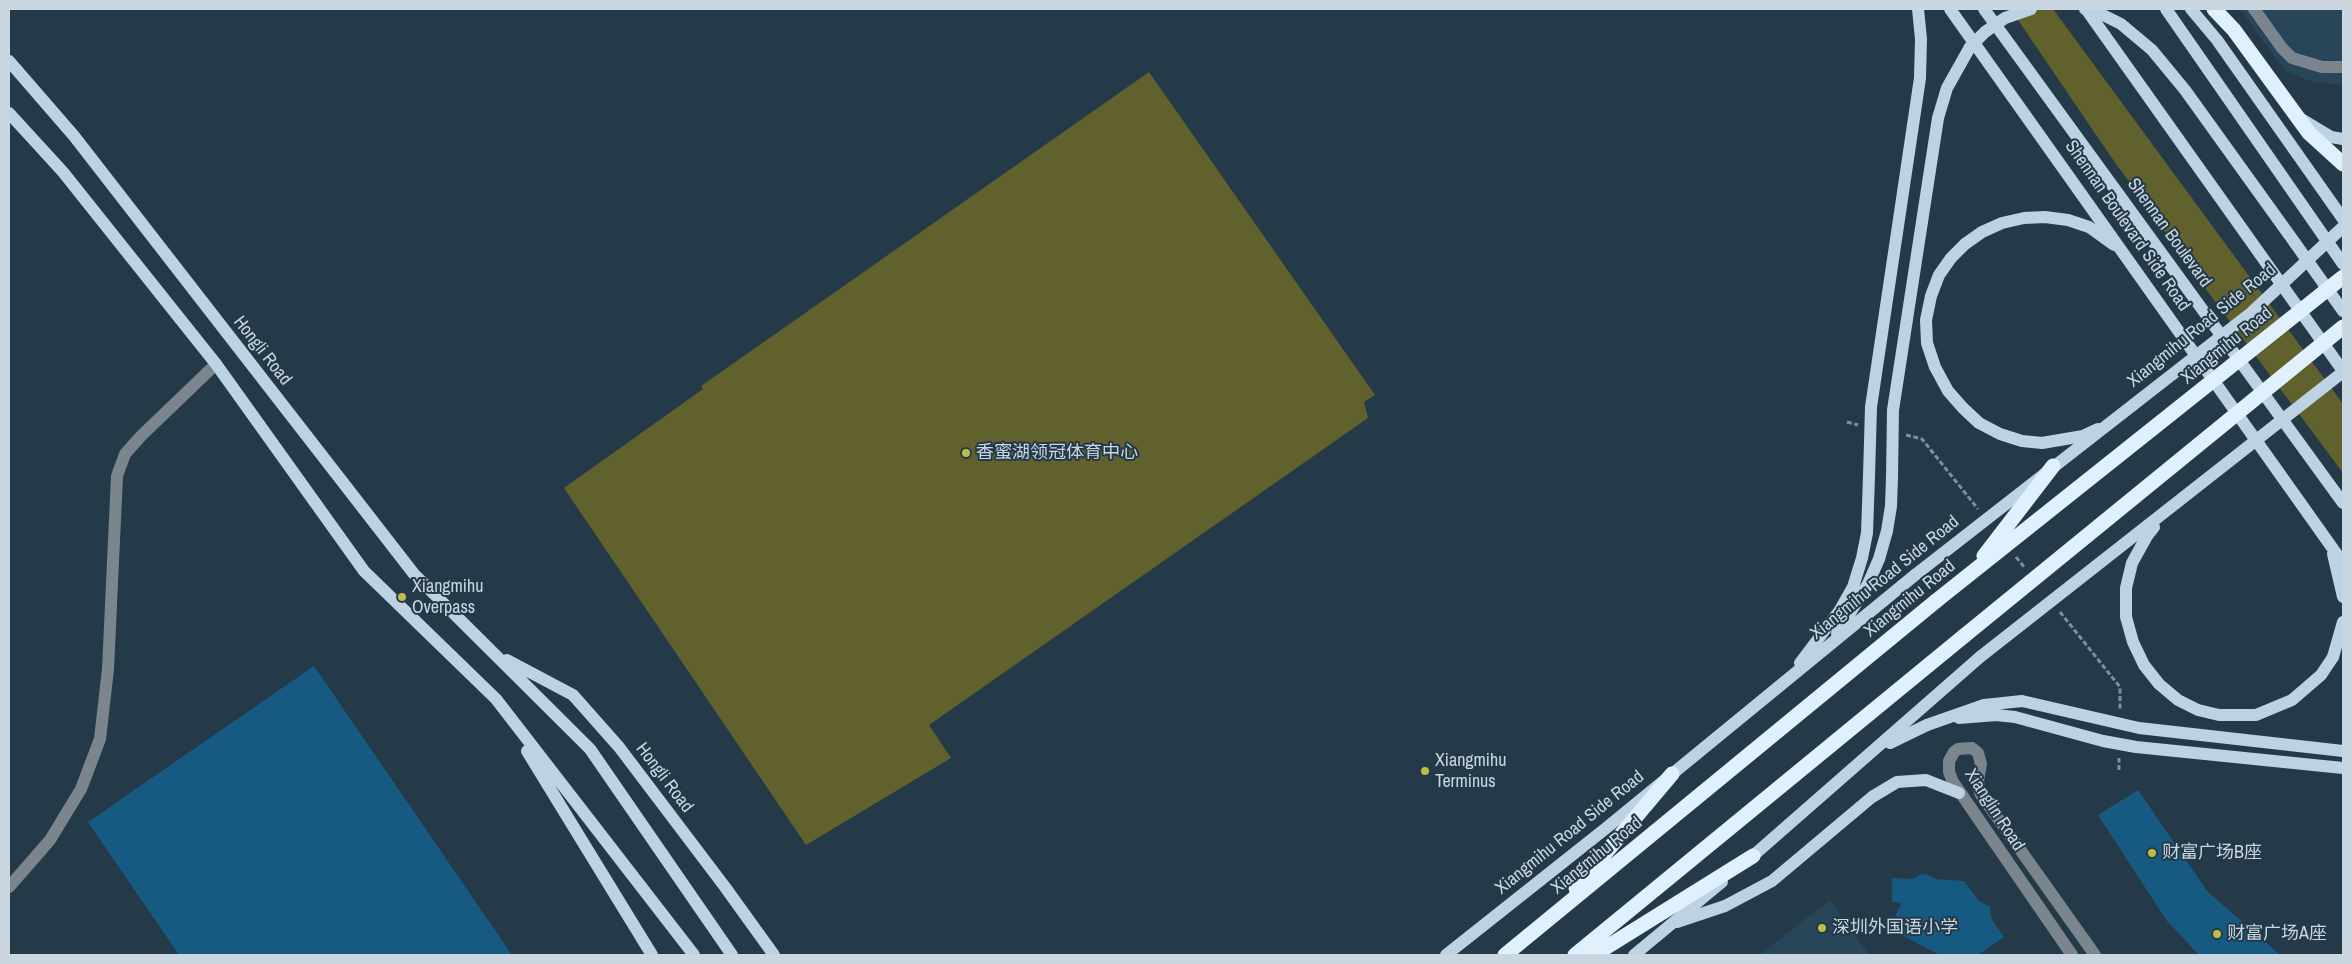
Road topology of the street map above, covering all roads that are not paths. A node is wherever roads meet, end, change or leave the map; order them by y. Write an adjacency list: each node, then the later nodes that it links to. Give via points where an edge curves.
1 (1918, 9): 38 (main road, bridge, via 1920,78 1871,407 1867,533 1862,558 1853,586 1840,610)
2 (1950, 9): 20 (main road, Shennan Boulevard Side Road)
3 (1984, 9): 29 (main road, Shennan Boulevard)
4 (2031, 9): 36 (main road, bridge, via 2005,18 1970,47 1947,88 1938,118 1892,410 1891,506 1887,531 1868,584)
5 (2085, 9): 23 (main road, bridge, via 2121,24 2152,50 2185,90); 26 (main road)
6 (2155, 9): 11 (main road)
7 (2166, 9): 11 (main road)
8 (2191, 9): 18 (main road, via 2217,40)
9 (2214, 9): 15 (highway, via 2234,30)
10 (2254, 9): 13 (street, via 2292,58 2322,67)
11 (2198, 56): 21 (main road)
12 (9, 61): 37 (main road, Hongli Road, via 74,136 414,574)
13 (2343, 67)
14 (9, 113): 25 (main road, via 63,172)
15 (2294, 114): 16 (main road, via 2331,137); 17 (highway, via 2326,151)
16 (2343, 139)
17 (2343, 164)
18 (2343, 219)
19 (2343, 227): 27 (main road, Xiangmihu Road Side Road, bridge, via 2251,313)
20 (2126, 256): 27 (main road, via 2095,231 2068,220 2045,217 2002,223 1982,232 1951,258 1930,296 1926,320 1927,342 1935,367 1948,391 1979,423 2022,441 2042,443 2083,436); 31 (main road, Shennan Boulevard Side Road)
21 (2343, 264)
22 (2343, 277): 33 (highway, Xiangmihu Road, bridge)
23 (2343, 310)
24 (2343, 327): 56 (highway, bridge)
25 (216, 364): 39 (main road, via 364,571); 47 (street, via 125,454 117,476 108,669 100,739 81,789 50,840)
26 (2343, 372): 30 (main road, bridge)
27 (2104, 426): 28 (main road, Xiangmihu Road Side Road, bridge)
28 (2054, 466): 33 (highway, bridge); 36 (main road, Xiangmihu Road Side Road, bridge)
29 (2343, 504)
30 (2168, 511): 35 (main road, bridge, via 2147,536 2132,563 2126,588 2126,617 2144,665 2178,700 2198,710 2219,715 2256,715 2292,700 2321,675 2333,657); 42 (main road, bridge, via 1980,657)
31 (2328, 542): 32 (main road, Shennan Boulevard Side Road); 34 (main road, via 2336,560)
32 (2343, 563)
33 (1969, 575): 48 (highway, Xiangmihu Road, bridge)
34 (2343, 597)
35 (2343, 622)
36 (1829, 646): 38 (main road, Xiangmihu Road Side Road)
37 (496, 655): 52 (main road, Hongli Road, via 590,749); 53 (main road, Hongli Road, via 573,695 619,747)
38 (1779, 687): 44 (main road, Xiangmihu Road Side Road)
39 (496, 699): 50 (main road); 51 (main road)
40 (1927, 725): 41 (main road, bridge, via 1984,705 2022,701 2138,728); 42 (main road, via 1899,737); 43 (main road, bridge, via 1979,716 2015,717 2136,747)
41 (2343, 751)
42 (1853, 768): 46 (main road)
43 (2343, 768)
44 (1672, 774): 48 (highway); 54 (main road, Xiangmihu Road Side Road)
45 (1959, 793): 49 (main road, via 1926,780 1907,780 1891,785 1872,797 1772,881 1725,906); 59 (street, Xianglin Road); 60 (street, Xianglin Road, via 1949,772 1949,760 1958,749 1972,748 1978,753 1981,764 1980,793)
46 (1753, 856): 49 (main road); 57 (highway)
47 (9, 887)
48 (1551, 917): 55 (highway, Xiangmihu Road)
49 (1670, 925): 58 (main road)
50 (652, 955)
51 (694, 955)
52 (732, 955)
53 (774, 955)
54 (1446, 955)
55 (1505, 955)
56 (1575, 955)
57 (1594, 955)
58 (1634, 955)
59 (2072, 955)
60 (2095, 955)

